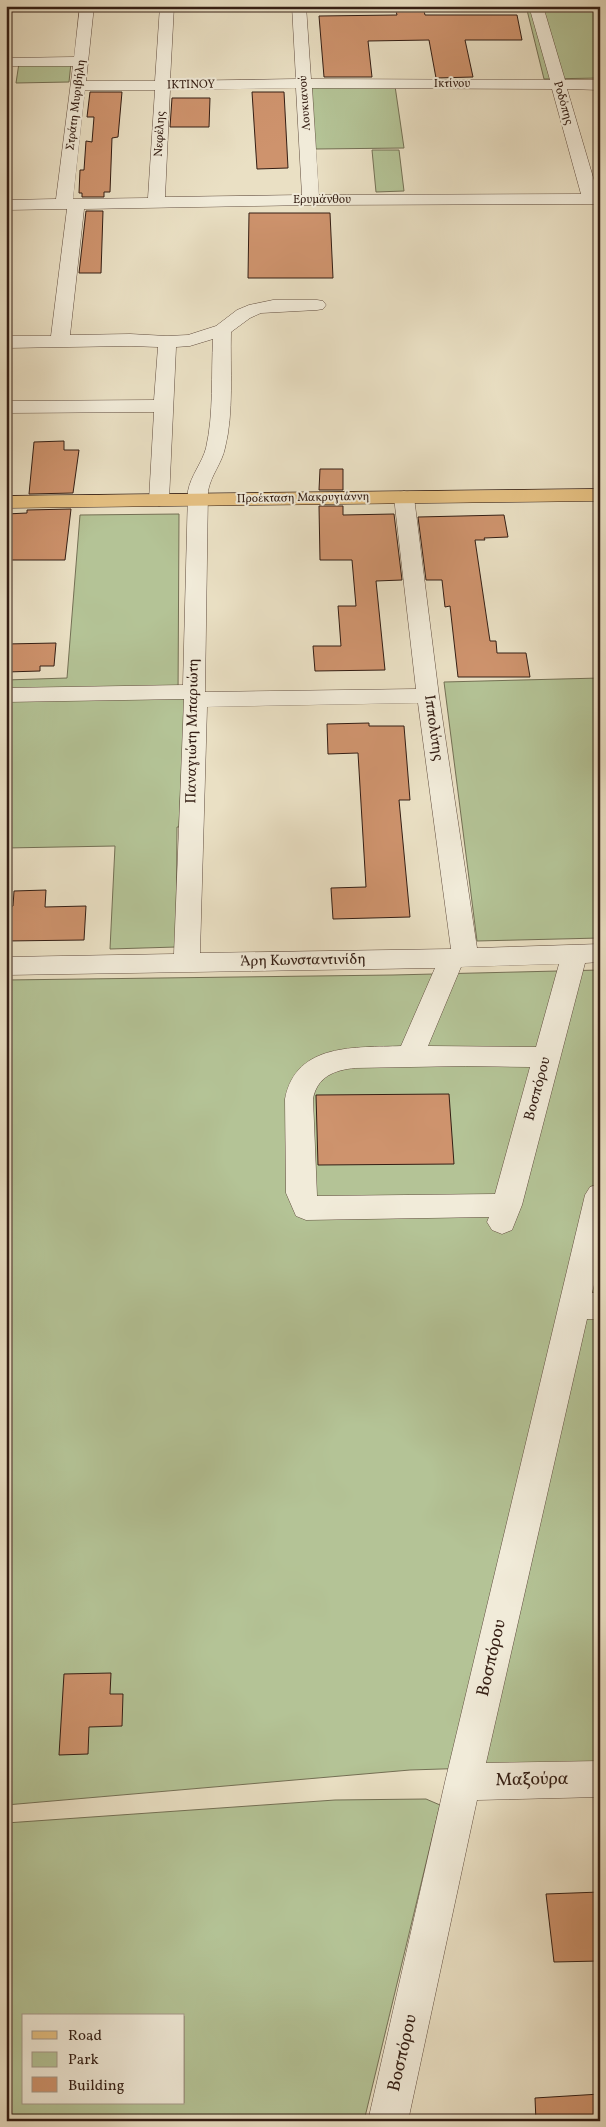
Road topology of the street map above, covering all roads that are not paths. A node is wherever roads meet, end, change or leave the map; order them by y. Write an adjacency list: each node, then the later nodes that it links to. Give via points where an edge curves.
1 (87, 6): 5 (street, Στράτη Μυριβήλη)
2 (167, 6): 9 (street, Νεφέλης)
3 (299, 6): 7 (street, Λουκιανού)
4 (536, 6): 8 (street, Ροδόπης)
5 (81, 61): 6 (street); 11 (street, Στράτη Μυριβήλη)
6 (6, 62)
7 (304, 84): 8 (street, Ικτίνου); 9 (street, ΙΚΤΙΝΟΥ); 13 (street, Λουκιανού)
8 (558, 84): 10 (street, Ικτίνου); 12 (street, Ροδόπης)
9 (163, 85): 11 (street, ΙΚΤΙΝΟΥ); 14 (street, Νεφέλης)
10 (600, 85)
11 (78, 86): 15 (street, Στράτη Μυριβήλη)
12 (595, 199): 13 (street, Ερυμάνθου)
13 (311, 200): 14 (street, Ερυμάνθου)
14 (156, 202): 15 (street, Ερυμάνθου)
15 (70, 204): 16 (street, Ερυμάνθου); 19 (street, Στράτη Μυριβήλη)
16 (6, 205)
17 (317, 305): 18 (street, via 258,308 243,314)
18 (222, 330): 21 (street, via 190,340); 27 (street, Παναγιώτη Μπαριώτη, via 218,438 199,484)
19 (60, 341): 20 (street); 21 (street)
20 (6, 342)
21 (167, 342): 22 (street)
22 (164, 406): 23 (street); 26 (street)
23 (6, 407)
24 (600, 495): 25 (main road, Προέκταση Μακρυγιάννη)
25 (404, 497): 27 (main road, Προέκταση Μακρυγιάννη); 31 (street, Ιππολύτης)
26 (159, 500): 27 (main road, Προέκταση Μακρυγιάννη); 28 (main road, Προέκταση Μακρυγιάννη)
27 (199, 500): 30 (street, Παναγιώτη Μπαριώτη)
28 (6, 502)
29 (6, 695): 30 (street)
30 (195, 696): 31 (street); 34 (street, Παναγιώτη Μπαριώτη)
31 (428, 696): 33 (street, Ιππολύτης)
32 (587, 953): 33 (street, Άρη Κωνσταντινίδη); 37 (street, Βοσπόρου)
33 (459, 958): 34 (street, Άρη Κωνσταντινίδη); 36 (street)
34 (187, 963): 35 (street, Άρη Κωνσταντινίδη)
35 (6, 966)
36 (410, 1056): 37 (street); 37 (street, Βοσπόρου, via 337,1060 314,1070 306,1079 298,1099 301,1193 306,1208 505,1214)
37 (546, 1057)
38 (600, 1195): 39 (street, Βοσπόρου)
39 (587, 1306): 41 (street, Βοσπόρου)
40 (600, 1779): 41 (street, Μαξούρα)
41 (463, 1782): 42 (street, Βοσπόρου)
42 (388, 2121)

